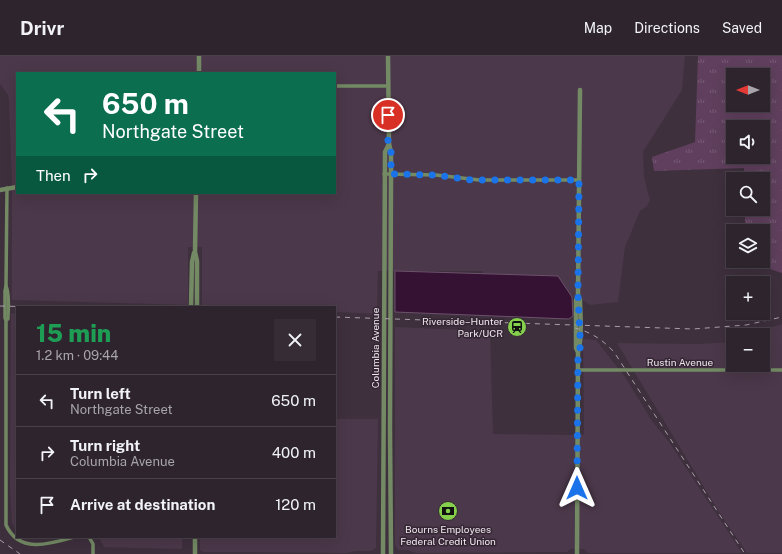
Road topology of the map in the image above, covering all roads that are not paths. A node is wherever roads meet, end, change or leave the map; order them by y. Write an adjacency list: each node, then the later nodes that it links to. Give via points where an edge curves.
1 (199, 56): 3 (street)
2 (388, 56): 5 (street, Columbia Avenue)
3 (199, 72)
4 (336, 86): 5 (street)
5 (388, 86): 7 (street, Columbia Avenue)
6 (580, 90): 10 (street)
7 (388, 144): 8 (street, Columbia Avenue); 9 (street, Columbia Avenue, via 391,152)
8 (384, 174): 9 (street); 15 (street, Columbia Avenue)
9 (391, 174): 10 (street, via 436,175 471,180); 16 (street, Columbia Avenue)
10 (579, 180): 20 (street)
11 (16, 187): 12 (street)
12 (7, 188): 13 (street); 28 (street, via 6,525 17,540 31,546)
13 (0, 190)
14 (196, 194): 17 (street)
15 (384, 231): 16 (street); 22 (street, Columbia Avenue)
16 (391, 231): 23 (street, Columbia Avenue)
17 (195, 252): 18 (street, via 192,262); 19 (street)
18 (191, 306)
19 (197, 306)
20 (578, 370): 21 (street, Rustin Avenue); 35 (street)
21 (782, 370)
22 (383, 375): 23 (street); 24 (street, Columbia Avenue)
23 (390, 375): 25 (street, Columbia Avenue)
24 (383, 456): 25 (street); 26 (street, Columbia Avenue)
25 (390, 456): 27 (street, Columbia Avenue)
26 (383, 474): 27 (street); 33 (street, Columbia Avenue)
27 (391, 475): 34 (street, Columbia Avenue)
28 (70, 538)
29 (89, 538): 31 (street, via 93,544)
30 (195, 538): 32 (street)
31 (93, 554)
32 (195, 554)
33 (383, 554)
34 (391, 554)
35 (577, 554)

